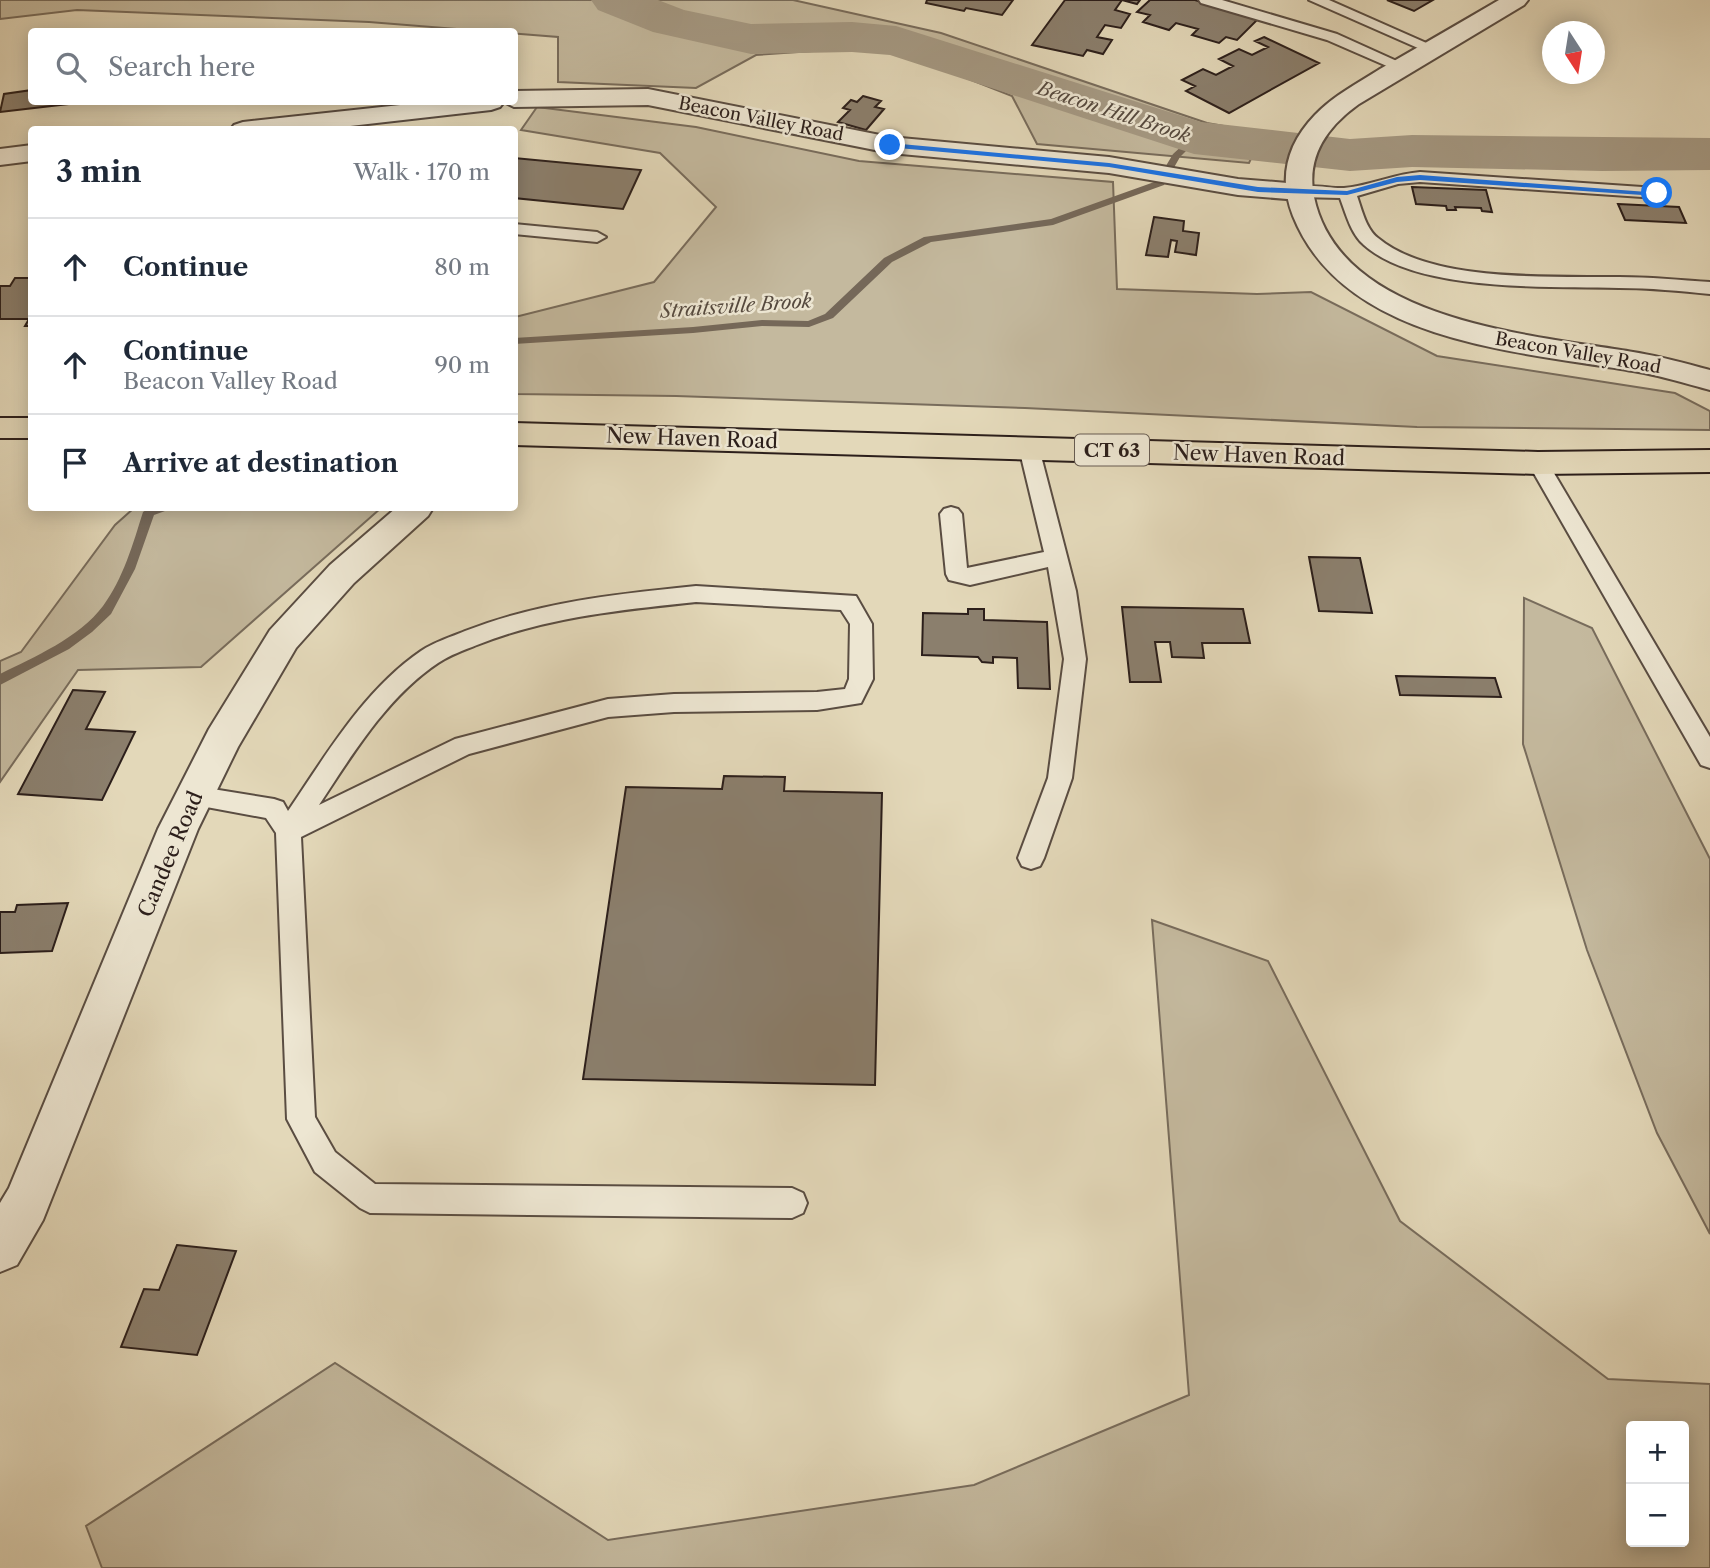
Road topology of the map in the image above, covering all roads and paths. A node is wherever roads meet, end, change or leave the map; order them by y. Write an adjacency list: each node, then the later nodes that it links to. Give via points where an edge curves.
1 (1206, 0): 5 (lane, via 1332,37)
2 (1316, 0): 4 (lane)
3 (1516, 0): 4 (street)
4 (1432, 49): 5 (street)
5 (1402, 67): 11 (street, via 1316,129)
6 (518, 99): 11 (street, Beacon Valley Road, via 649,97 890,145 1167,173 1238,187)
7 (464, 105): 8 (street)
8 (278, 126)
9 (28, 154): 10 (street)
10 (0, 157)
11 (1298, 177): 12 (lane); 17 (street, Beacon Valley Road, via 1304,216 1332,262 1397,308 1491,338 1644,363)
12 (1347, 193): 13 (lane, via 1420,177); 16 (lane, via 1370,240 1382,250 1423,266 1515,280)
13 (1657, 193)
14 (518, 229): 15 (lane)
15 (597, 237)
16 (1710, 288)
17 (1710, 380)
18 (0, 428): 19 (main road)
19 (28, 428)
20 (518, 434): 21 (main road, New Haven Road / CT 63)
21 (1030, 448): 23 (main road, New Haven Road / CT 63); 26 (lane)
22 (1710, 461): 23 (main road, New Haven Road / CT 63)
23 (1538, 463): 27 (lane)
24 (413, 511): 28 (street, Candee Road, via 342,574 283,639)
25 (951, 514): 26 (lane, via 957,574 970,577)
26 (1057, 557): 30 (lane, via 1075,660 1060,778)
27 (1710, 758)
28 (194, 796): 29 (lane, via 274,809); 32 (street, Candee Road, via 26,1203)
29 (288, 832): 29 (lane, via 382,699 429,657 499,625 579,606 696,594 848,602 861,624 861,679 853,697 608,708 463,746); 31 (lane, via 301,1119 325,1162 370,1198)
30 (1031, 858)
31 (792, 1203)
32 (0, 1248)

